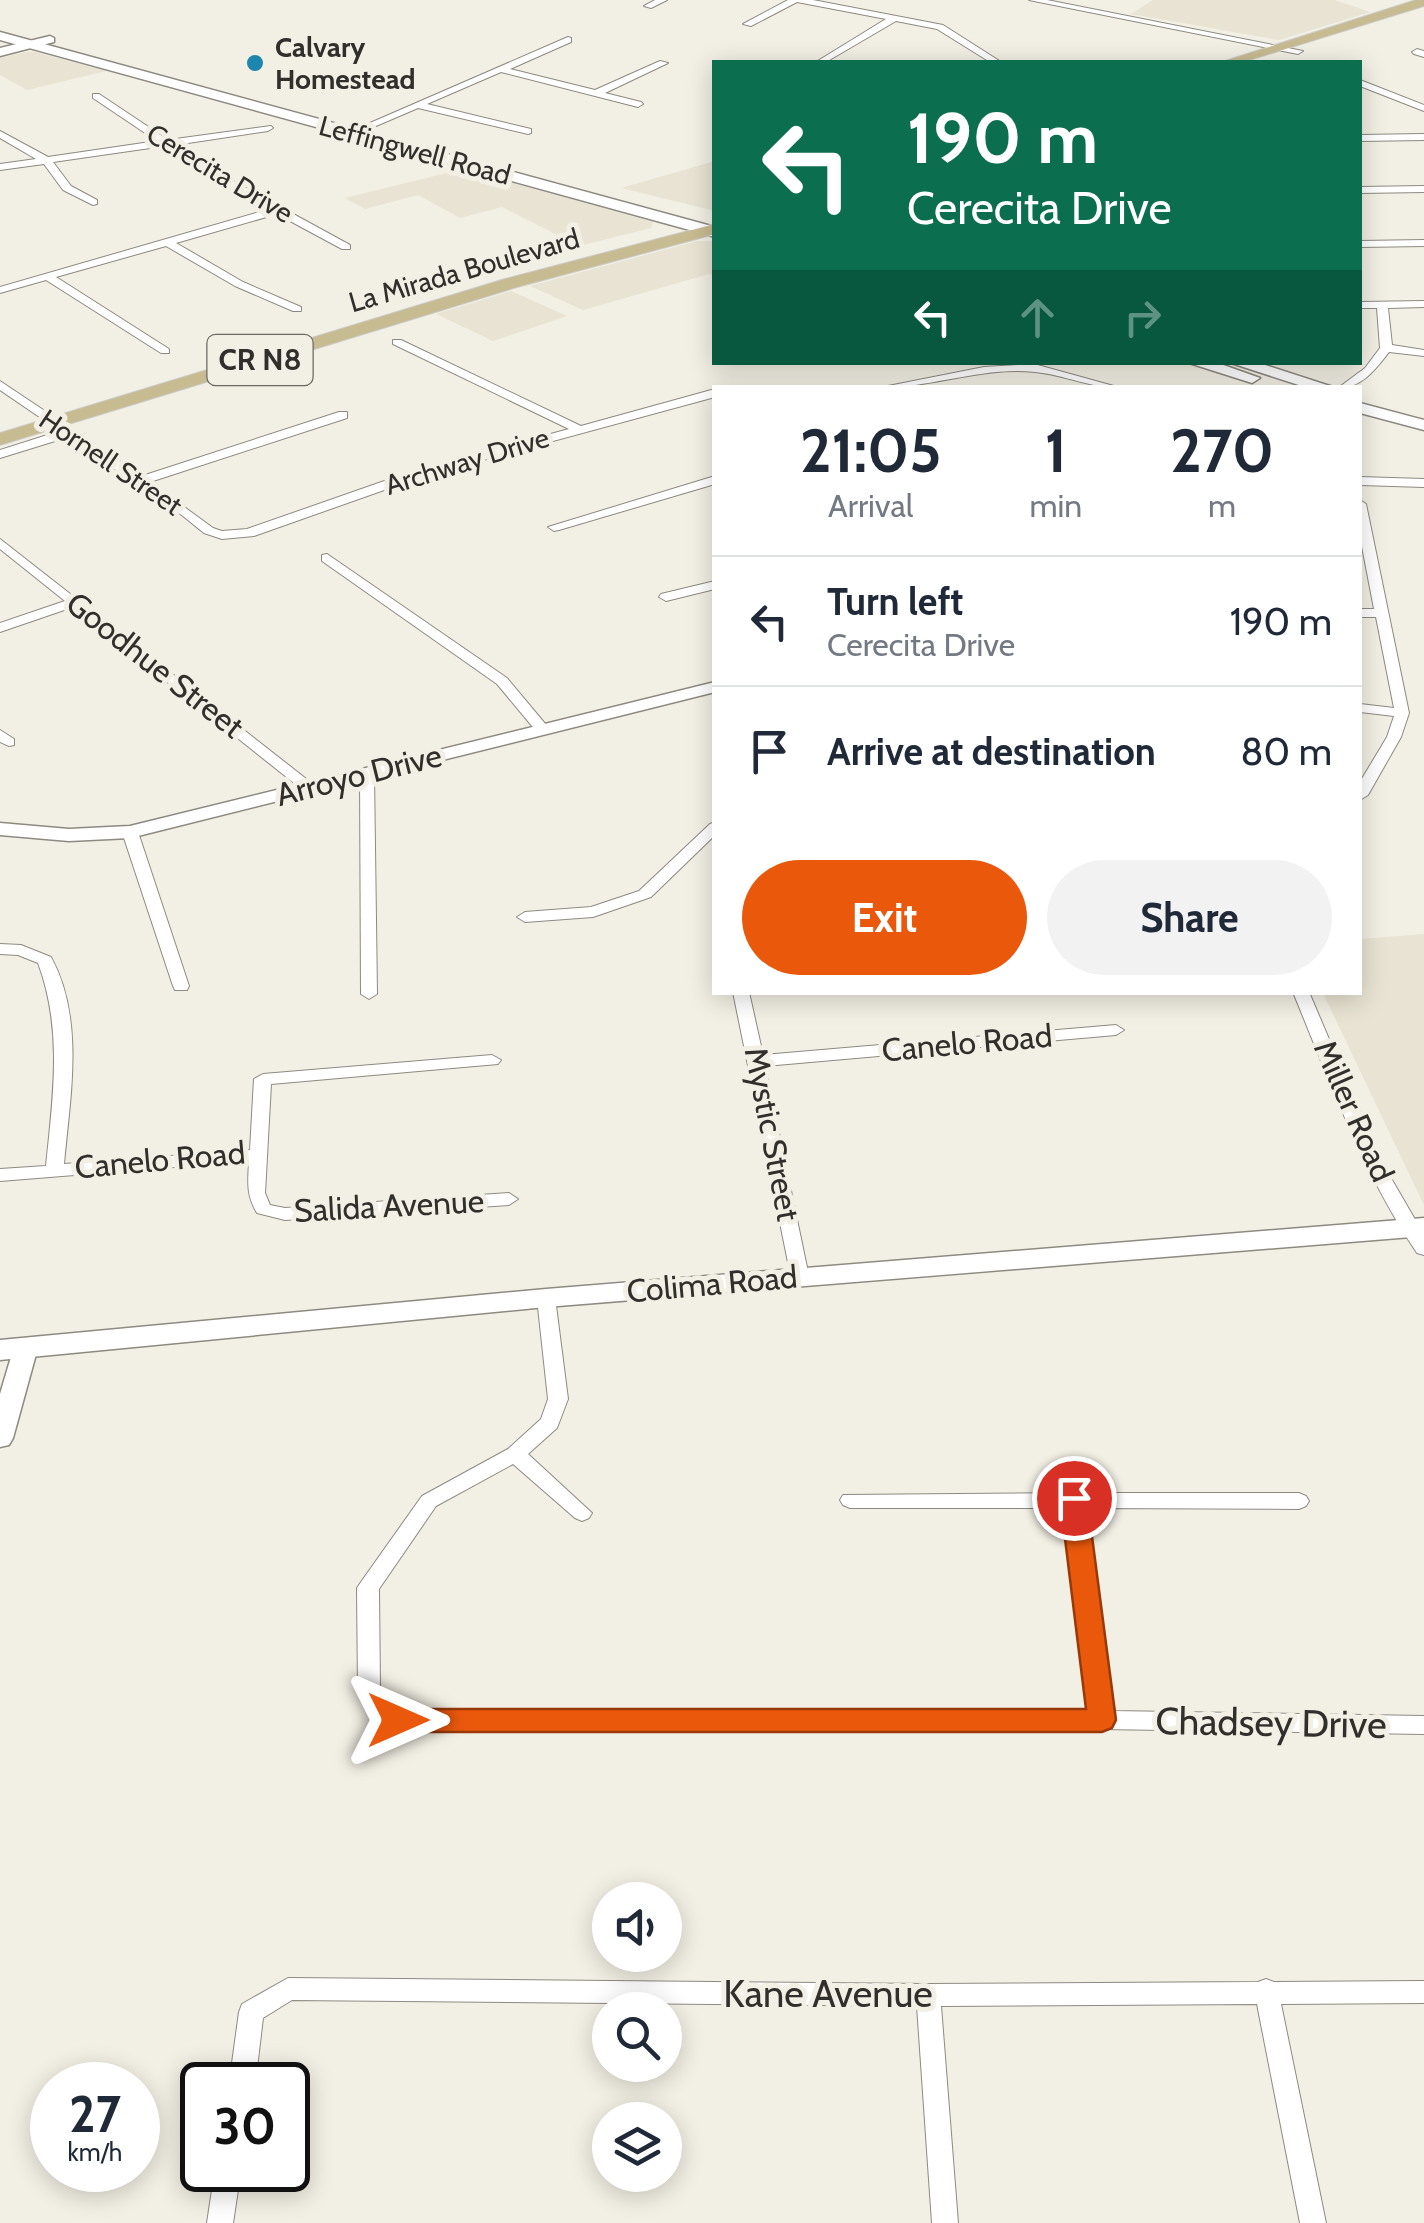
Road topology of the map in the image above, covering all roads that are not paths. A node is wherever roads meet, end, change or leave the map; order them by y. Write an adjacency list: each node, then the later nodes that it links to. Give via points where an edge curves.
1 (663, 0): 6 (street)
2 (797, 0): 9 (street); 10 (street)
3 (1033, 0): 7 (street)
4 (1084, 0): 7 (street)
5 (1424, 2): 16 (main road)
6 (648, 6)
7 (1072, 7): 16 (street)
8 (1424, 11): 17 (main road)
9 (895, 18): 19 (street); 20 (street, via 940,28)
10 (748, 24)
11 (0, 27): 13 (main road, Leffingwell Road)
12 (0, 36): 15 (main road, Leffingwell Road)
13 (50, 40): 15 (street); 32 (main road, Leffingwell Road)
14 (568, 40): 24 (street)
15 (30, 45): 18 (street); 32 (main road, Leffingwell Road)
16 (1279, 47): 17 (street); 21 (main road)
17 (1298, 50): 22 (main road)
18 (0, 52)
19 (823, 60)
20 (993, 60)
21 (1236, 60)
22 (1266, 60)
23 (663, 63): 26 (street)
24 (500, 69): 26 (street); 28 (street)
25 (1362, 84): 30 (street)
26 (596, 93): 29 (street)
27 (96, 96): 37 (street, Cerecita Drive)
28 (418, 104): 32 (street); 33 (street)
29 (638, 104)
30 (1424, 108)
31 (268, 128): 37 (street)
32 (360, 130): 44 (main road, Leffingwell Road)
33 (528, 131)
34 (0, 134): 38 (street)
35 (1424, 137): 36 (street)
36 (1362, 138)
37 (170, 142): 38 (street); 43 (street, Cerecita Drive, via 208,172)
38 (46, 160): 39 (street); 42 (street, via 68,188)
39 (0, 167)
40 (1424, 189): 41 (street)
41 (1362, 190)
42 (93, 202)
43 (278, 210): 45 (street); 48 (street, Cerecita Drive)
44 (710, 225): 74 (main road, La Mirada Boulevard / CR N8)
45 (169, 242): 49 (street); 54 (street)
46 (1424, 243): 47 (street)
47 (1362, 244)
48 (346, 246)
49 (48, 277): 50 (street); 57 (street)
50 (0, 290)
51 (1424, 304): 53 (street)
52 (1362, 305): 53 (street)
53 (1382, 305): 56 (street)
54 (296, 309)
55 (396, 342): 77 (street)
56 (1386, 348): 58 (street); 66 (street)
57 (165, 351)
58 (1424, 352)
59 (1205, 365): 64 (main road)
60 (1247, 365): 65 (main road)
61 (0, 384): 74 (street, Hornell Street)
62 (903, 385): 63 (street, via 1034,368)
63 (1103, 385)
64 (1275, 385)
65 (1317, 385)
66 (1348, 385)
67 (712, 394): 77 (street, Archway Drive)
68 (1362, 397): 70 (main road)
69 (1362, 409): 73 (main road)
70 (1424, 414)
71 (344, 415): 80 (street)
72 (1362, 418): 73 (main road)
73 (1397, 418): 75 (main road)
74 (54, 423): 76 (main road, La Mirada Boulevard / CR N8); 78 (main road, La Mirada Boulevard / CR N8); 79 (street, La Mirada Boulevard); 80 (street, Hornell Street)
75 (1424, 425)
76 (0, 426)
77 (577, 428): 86 (street, Archway Drive)
78 (0, 439)
79 (0, 454)
80 (139, 480): 86 (street, Hornell Street)
81 (712, 481): 85 (street)
82 (1362, 481): 83 (street)
83 (1424, 483)
84 (1362, 513): 93 (street)
85 (554, 527)
86 (222, 538)
87 (0, 543): 91 (street, Goodhue Street)
88 (327, 558): 98 (street, via 502,681)
89 (712, 586): 90 (street)
90 (666, 597)
91 (75, 602): 94 (street); 100 (street, Goodhue Street)
92 (1362, 612): 93 (street)
93 (1384, 613): 97 (street)
94 (0, 628)
95 (712, 688): 98 (street, Arroyo Drive)
96 (1362, 708): 97 (street)
97 (1402, 713): 101 (street)
98 (542, 729): 99 (street, Arroyo Drive)
99 (367, 774): 100 (street, Arroyo Drive); 108 (street)
100 (309, 788): 104 (street, Arroyo Drive)
101 (1362, 792)
102 (0, 829): 104 (street, Arroyo Drive)
103 (712, 830): 105 (street, via 645,894 593,912)
104 (130, 832): 107 (street)
105 (525, 918)
106 (0, 949): 115 (street, via 45,960 54,978 64,1042)
107 (182, 986)
108 (368, 994)
109 (742, 995): 113 (street, Mystic Street)
110 (1303, 995): 118 (street, Miller Road)
111 (1116, 1030): 113 (street, Canelo Road)
112 (492, 1060): 114 (street, Canelo Road, via 264,1080)
113 (758, 1061): 119 (street, Mystic Street)
114 (259, 1155): 115 (street, Canelo Road); 117 (street, Salida Avenue, via 256,1193 263,1209 285,1214)
115 (55, 1170): 116 (street, Canelo Road)
116 (0, 1175)
117 (510, 1199)
118 (1419, 1235): 119 (main road, Colima Road)
119 (800, 1277): 120 (main road, Colima Road)
120 (546, 1298): 121 (main road, Colima Road); 123 (street, via 558,1399 550,1423)
121 (13, 1349): 122 (street)
122 (0, 1438)
123 (516, 1454): 127 (street); 128 (street, Chadsey Drive, via 428,1501 368,1588 368,1694 398,1720)
124 (1074, 1498): 125 (street); 126 (street); 128 (street)
125 (850, 1500)
126 (1299, 1501)
127 (582, 1513)
128 (1102, 1720): 129 (street, Chadsey Drive)
129 (1424, 1725)
130 (1266, 1990): 131 (street, Kane Avenue); 132 (street, Kane Avenue); 137 (street)
131 (1424, 1992)
132 (928, 1995): 133 (street, Kane Avenue, via 288,1989 251,2012); 136 (street)
133 (245, 2062)
134 (225, 2192): 135 (street)
135 (220, 2223)
136 (945, 2223)
137 (1314, 2223)

